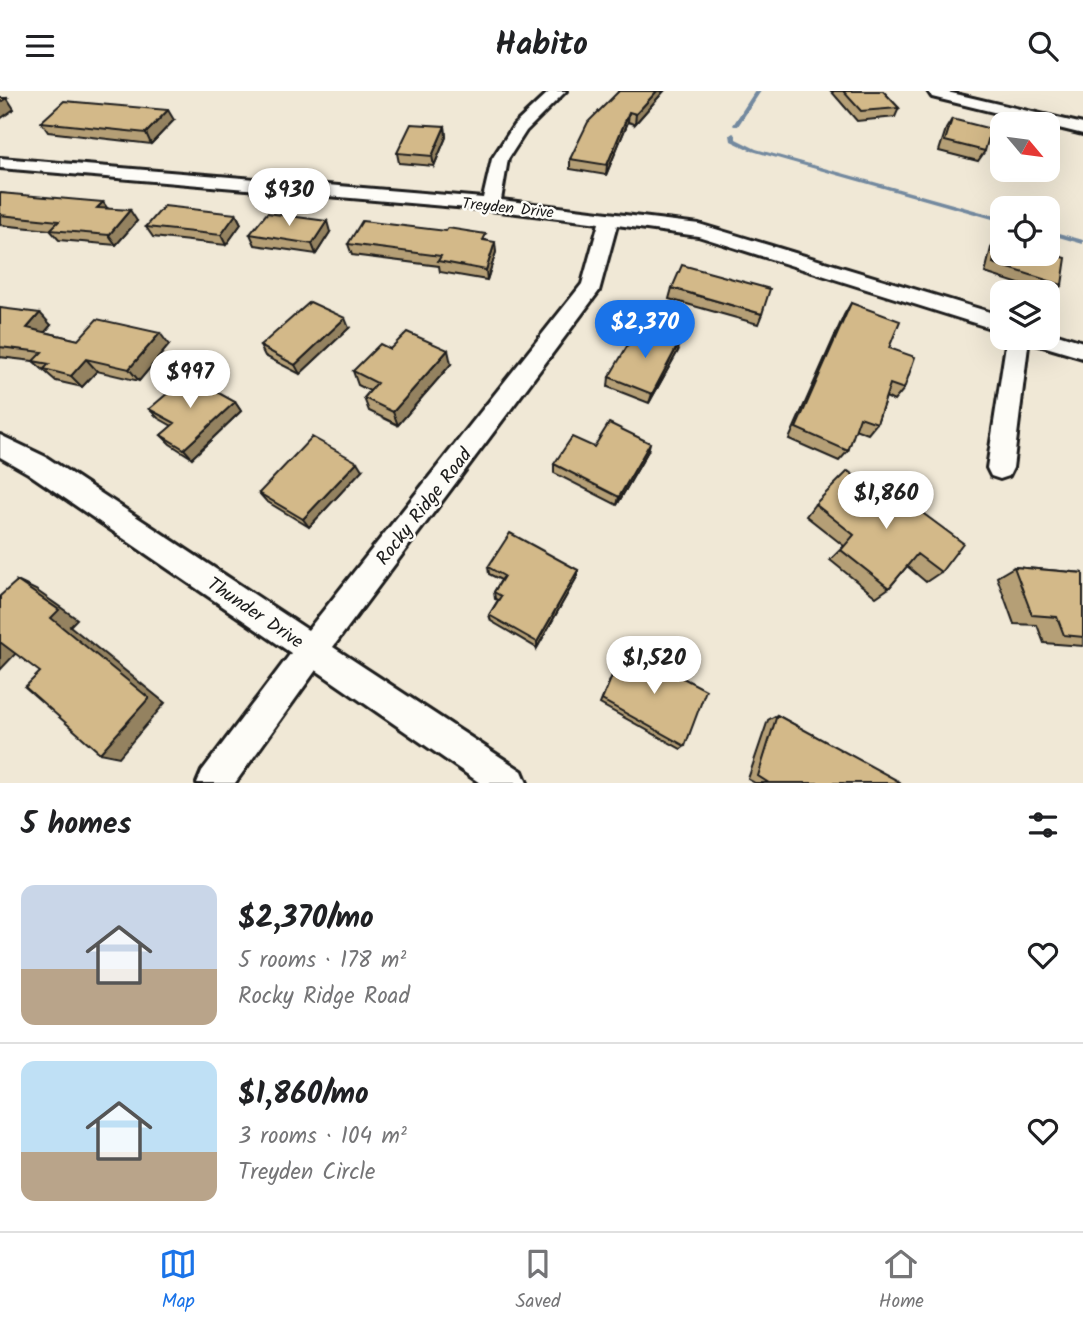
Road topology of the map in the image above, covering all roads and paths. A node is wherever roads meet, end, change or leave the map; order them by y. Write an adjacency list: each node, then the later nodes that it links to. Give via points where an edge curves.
1 (559, 91): 5 (street, via 520,128 500,159)
2 (935, 91): 3 (street)
3 (1083, 129)
4 (0, 163): 5 (street, Treyden Drive)
5 (491, 204): 6 (street, Treyden Drive)
6 (609, 219): 7 (street, Treyden Drive, via 699,230); 13 (street, Rocky Ridge Road, via 592,286)
7 (990, 320)
8 (1060, 343): 10 (street)
9 (1016, 350): 12 (street)
10 (1083, 350)
11 (0, 445): 13 (street, Thunder Drive, via 37,465)
12 (1000, 468)
13 (312, 650): 14 (street, Rocky Ridge Road); 15 (street, Thunder Drive)
14 (214, 783)
15 (510, 783)

